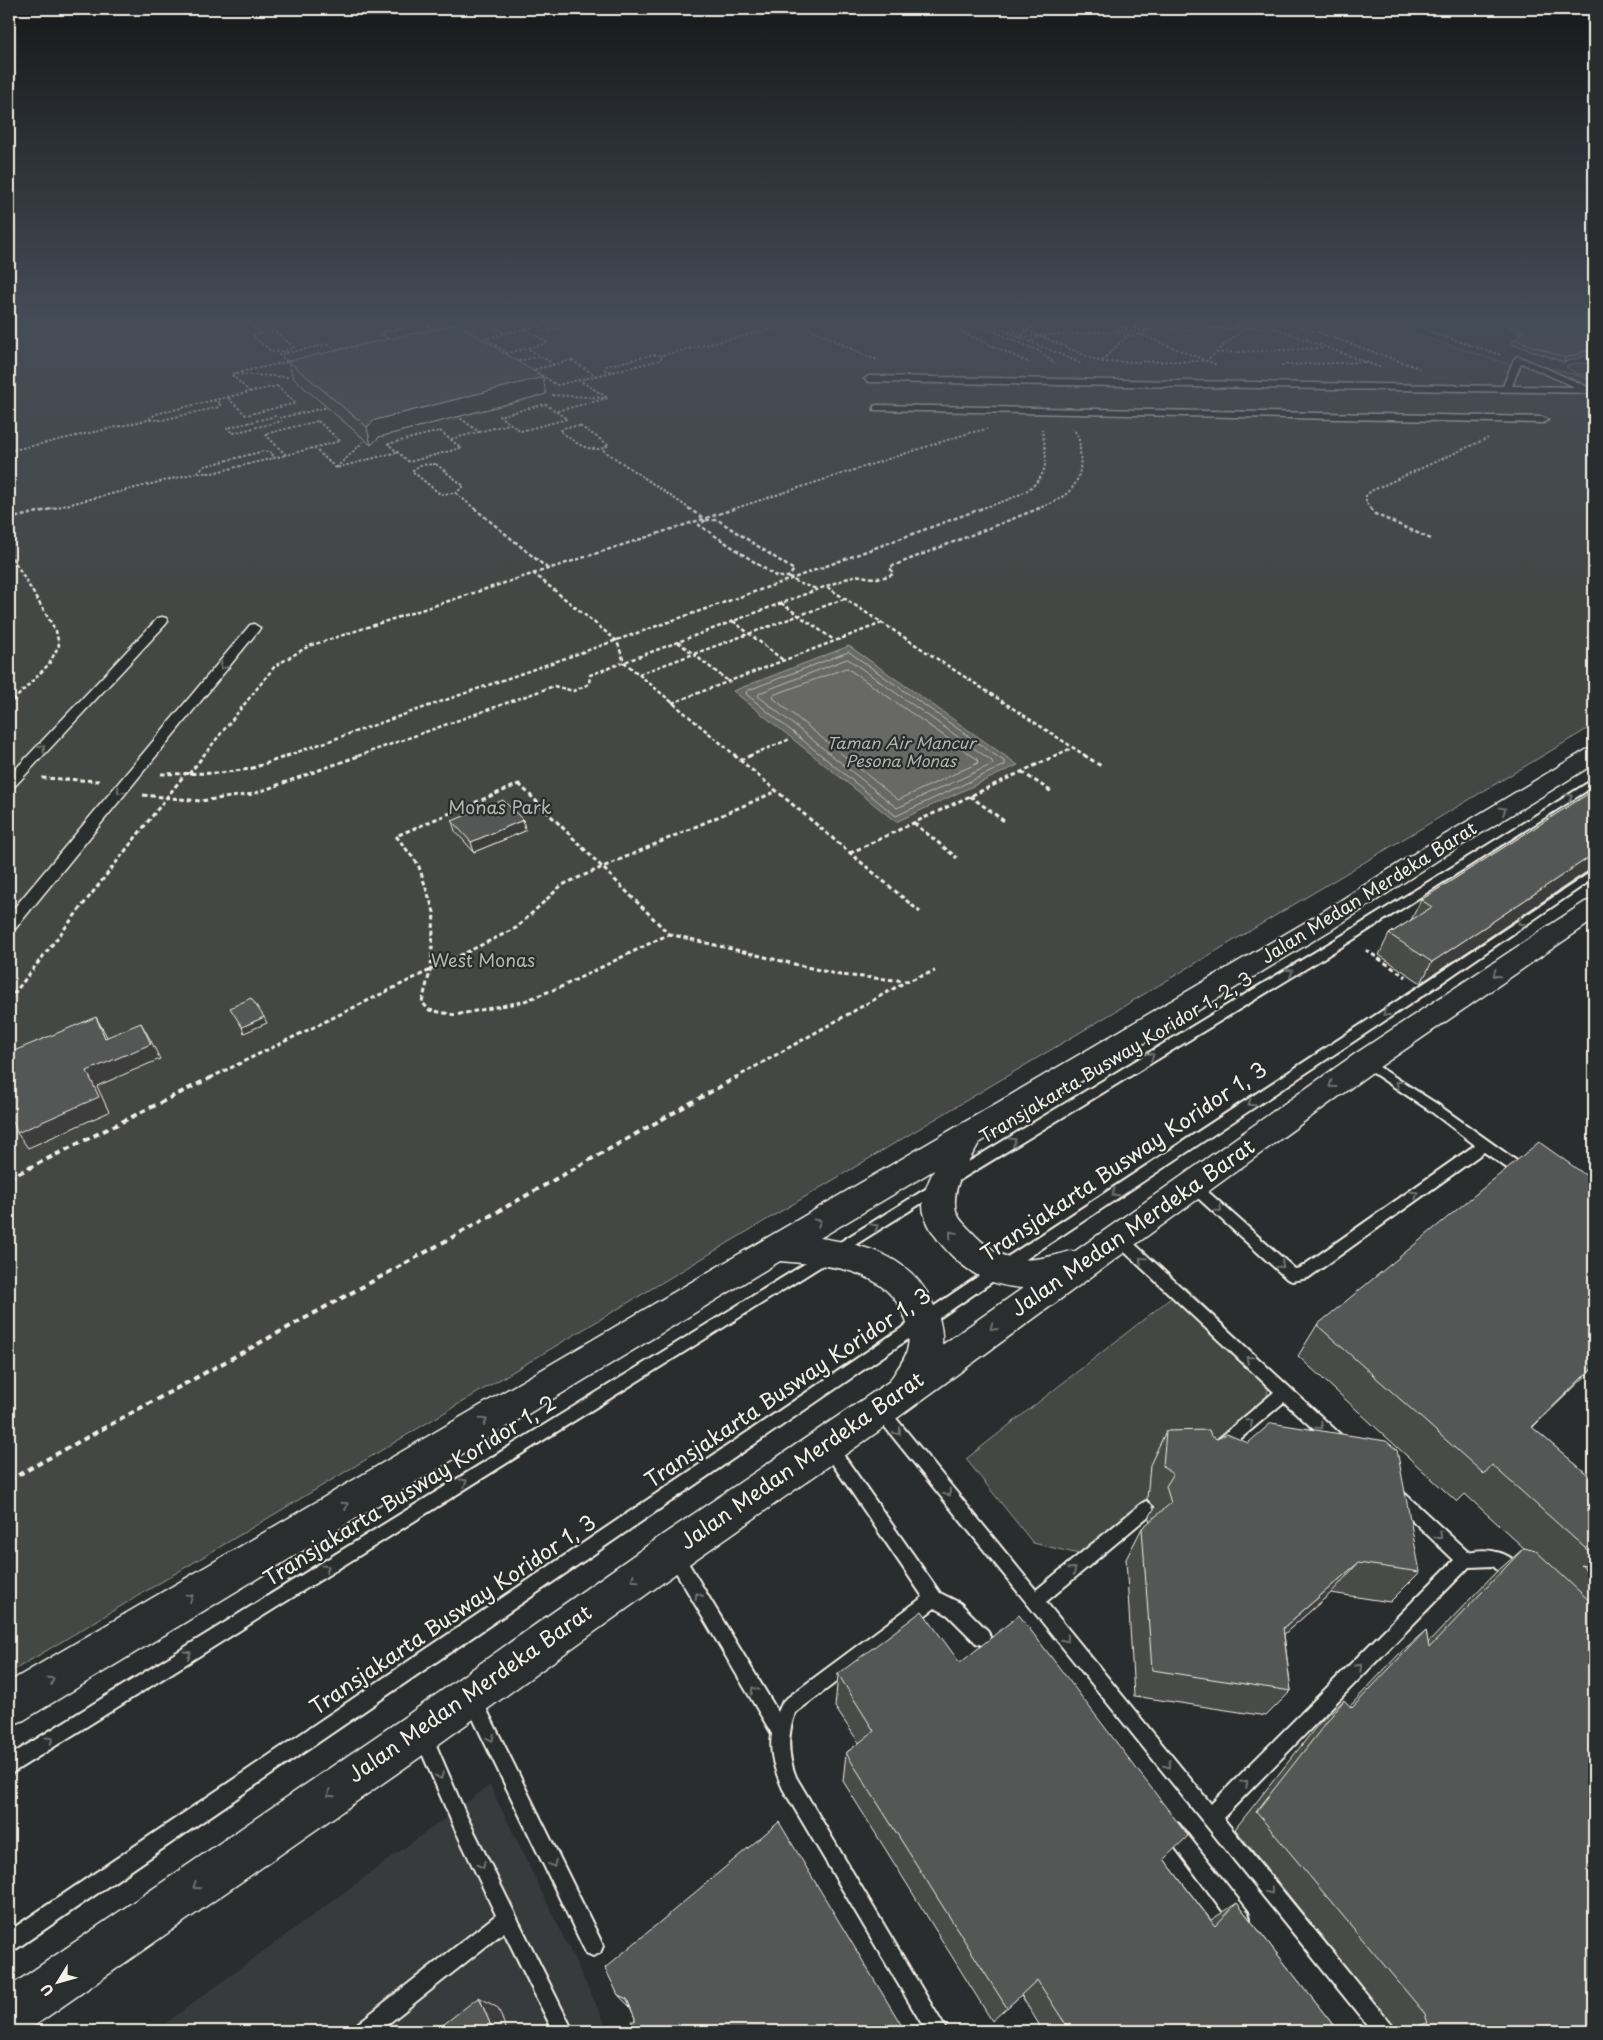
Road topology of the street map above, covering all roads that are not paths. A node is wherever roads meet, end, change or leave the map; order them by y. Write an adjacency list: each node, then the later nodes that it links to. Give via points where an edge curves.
1 (1196, 413): 2 (street)
2 (1242, 414): 3 (street)
3 (1543, 420)
4 (162, 621): 7 (street, one-way to 4)
5 (254, 628): 11 (street, one-way to 11)
6 (1594, 755): 13 (main road, Jalan Medan Merdeka Barat, one-way to 6, via 1325,922)
7 (12, 780)
8 (1594, 782): 16 (lane, Transjakarta Busway Koridor 1, 2, 3, one-way to 8, via 1348,938)
9 (1594, 873): 22 (lane, Transjakarta Busway Koridor 1, 3, one-way to 22)
10 (1594, 908): 12 (main road, Jalan Medan Merdeka Barat, one-way to 12)
11 (9, 925)
12 (1365, 1062): 14 (lane, one-way to 12); 17 (main road, Jalan Medan Merdeka Barat, one-way to 17)
13 (968, 1135): 16 (main road); 19 (main road, Jalan Medan Merdeka Barat, one-way to 13)
14 (1484, 1146): 15 (lane); 17 (lane, one-way to 14, via 1292,1274 1303,1274)
15 (1531, 1179)
16 (943, 1184): 20 (lane, Transjakarta Busway Koridor 1, 2, 3, one-way to 16); 22 (main road, one-way to 16, via 964,1248 944,1224 939,1204)
17 (1193, 1186): 18 (main road, Jalan Medan Merdeka Barat)
18 (1118, 1237): 21 (main road, Jalan Medan Merdeka Barat); 24 (lane, one-way to 18)
19 (776, 1247): 20 (main road); 38 (main road, Jalan Medan Merdeka Barat, one-way to 19)
20 (833, 1252): 23 (main road, via 872,1263 897,1279 915,1300); 41 (lane, Transjakarta Busway Koridor 1, 2, one-way to 20)
21 (1090, 1259): 22 (main road, via 1048,1273); 25 (main road, Jalan Medan Merdeka Barat, one-way to 25)
22 (997, 1271): 23 (lane, Transjakarta Busway Koridor 1, 3)
23 (925, 1321): 25 (main road, via 922,1357); 46 (lane, Transjakarta Busway Koridor 1, 3)
24 (1285, 1392): 27 (lane, one-way to 24); 28 (lane, one-way to 28)
25 (891, 1400): 26 (main road, Jalan Medan Merdeka Barat); 35 (lane, one-way to 35)
26 (828, 1443): 31 (main road, Jalan Medan Merdeka Barat); 34 (lane)
27 (1213, 1452)
28 (1350, 1453)
29 (1386, 1486): 32 (lane, one-way to 32)
30 (1146, 1509): 35 (lane, one-way to 30)
31 (672, 1552): 37 (main road, Jalan Medan Merdeka Barat, one-way to 37); 40 (lane, one-way to 31)
32 (1465, 1560): 33 (lane, via 1486,1556 1501,1560); 43 (lane, one-way to 32)
33 (1530, 1587)
34 (934, 1599): 36 (lane, via 954,1609); 40 (lane, via 789,1707)
35 (1035, 1601): 43 (lane, one-way to 43)
36 (982, 1637)
37 (470, 1694): 39 (main road, Jalan Medan Merdeka Barat); 47 (lane, one-way to 47)
38 (9, 1705)
39 (421, 1731): 44 (lane, one-way to 44, via 460,1821); 48 (main road, Jalan Medan Merdeka Barat, one-way to 48)
40 (780, 1731): 51 (lane, via 778,1751 788,1783)
41 (9, 1766)
42 (1160, 1812): 45 (lane)
43 (1210, 1818): 52 (lane, one-way to 52)
44 (508, 1917): 49 (lane); 50 (lane)
45 (1249, 1930)
46 (9, 1942)
47 (593, 1946)
48 (9, 2015)
49 (364, 2031)
50 (563, 2031)
51 (937, 2031)
52 (1384, 2031)

